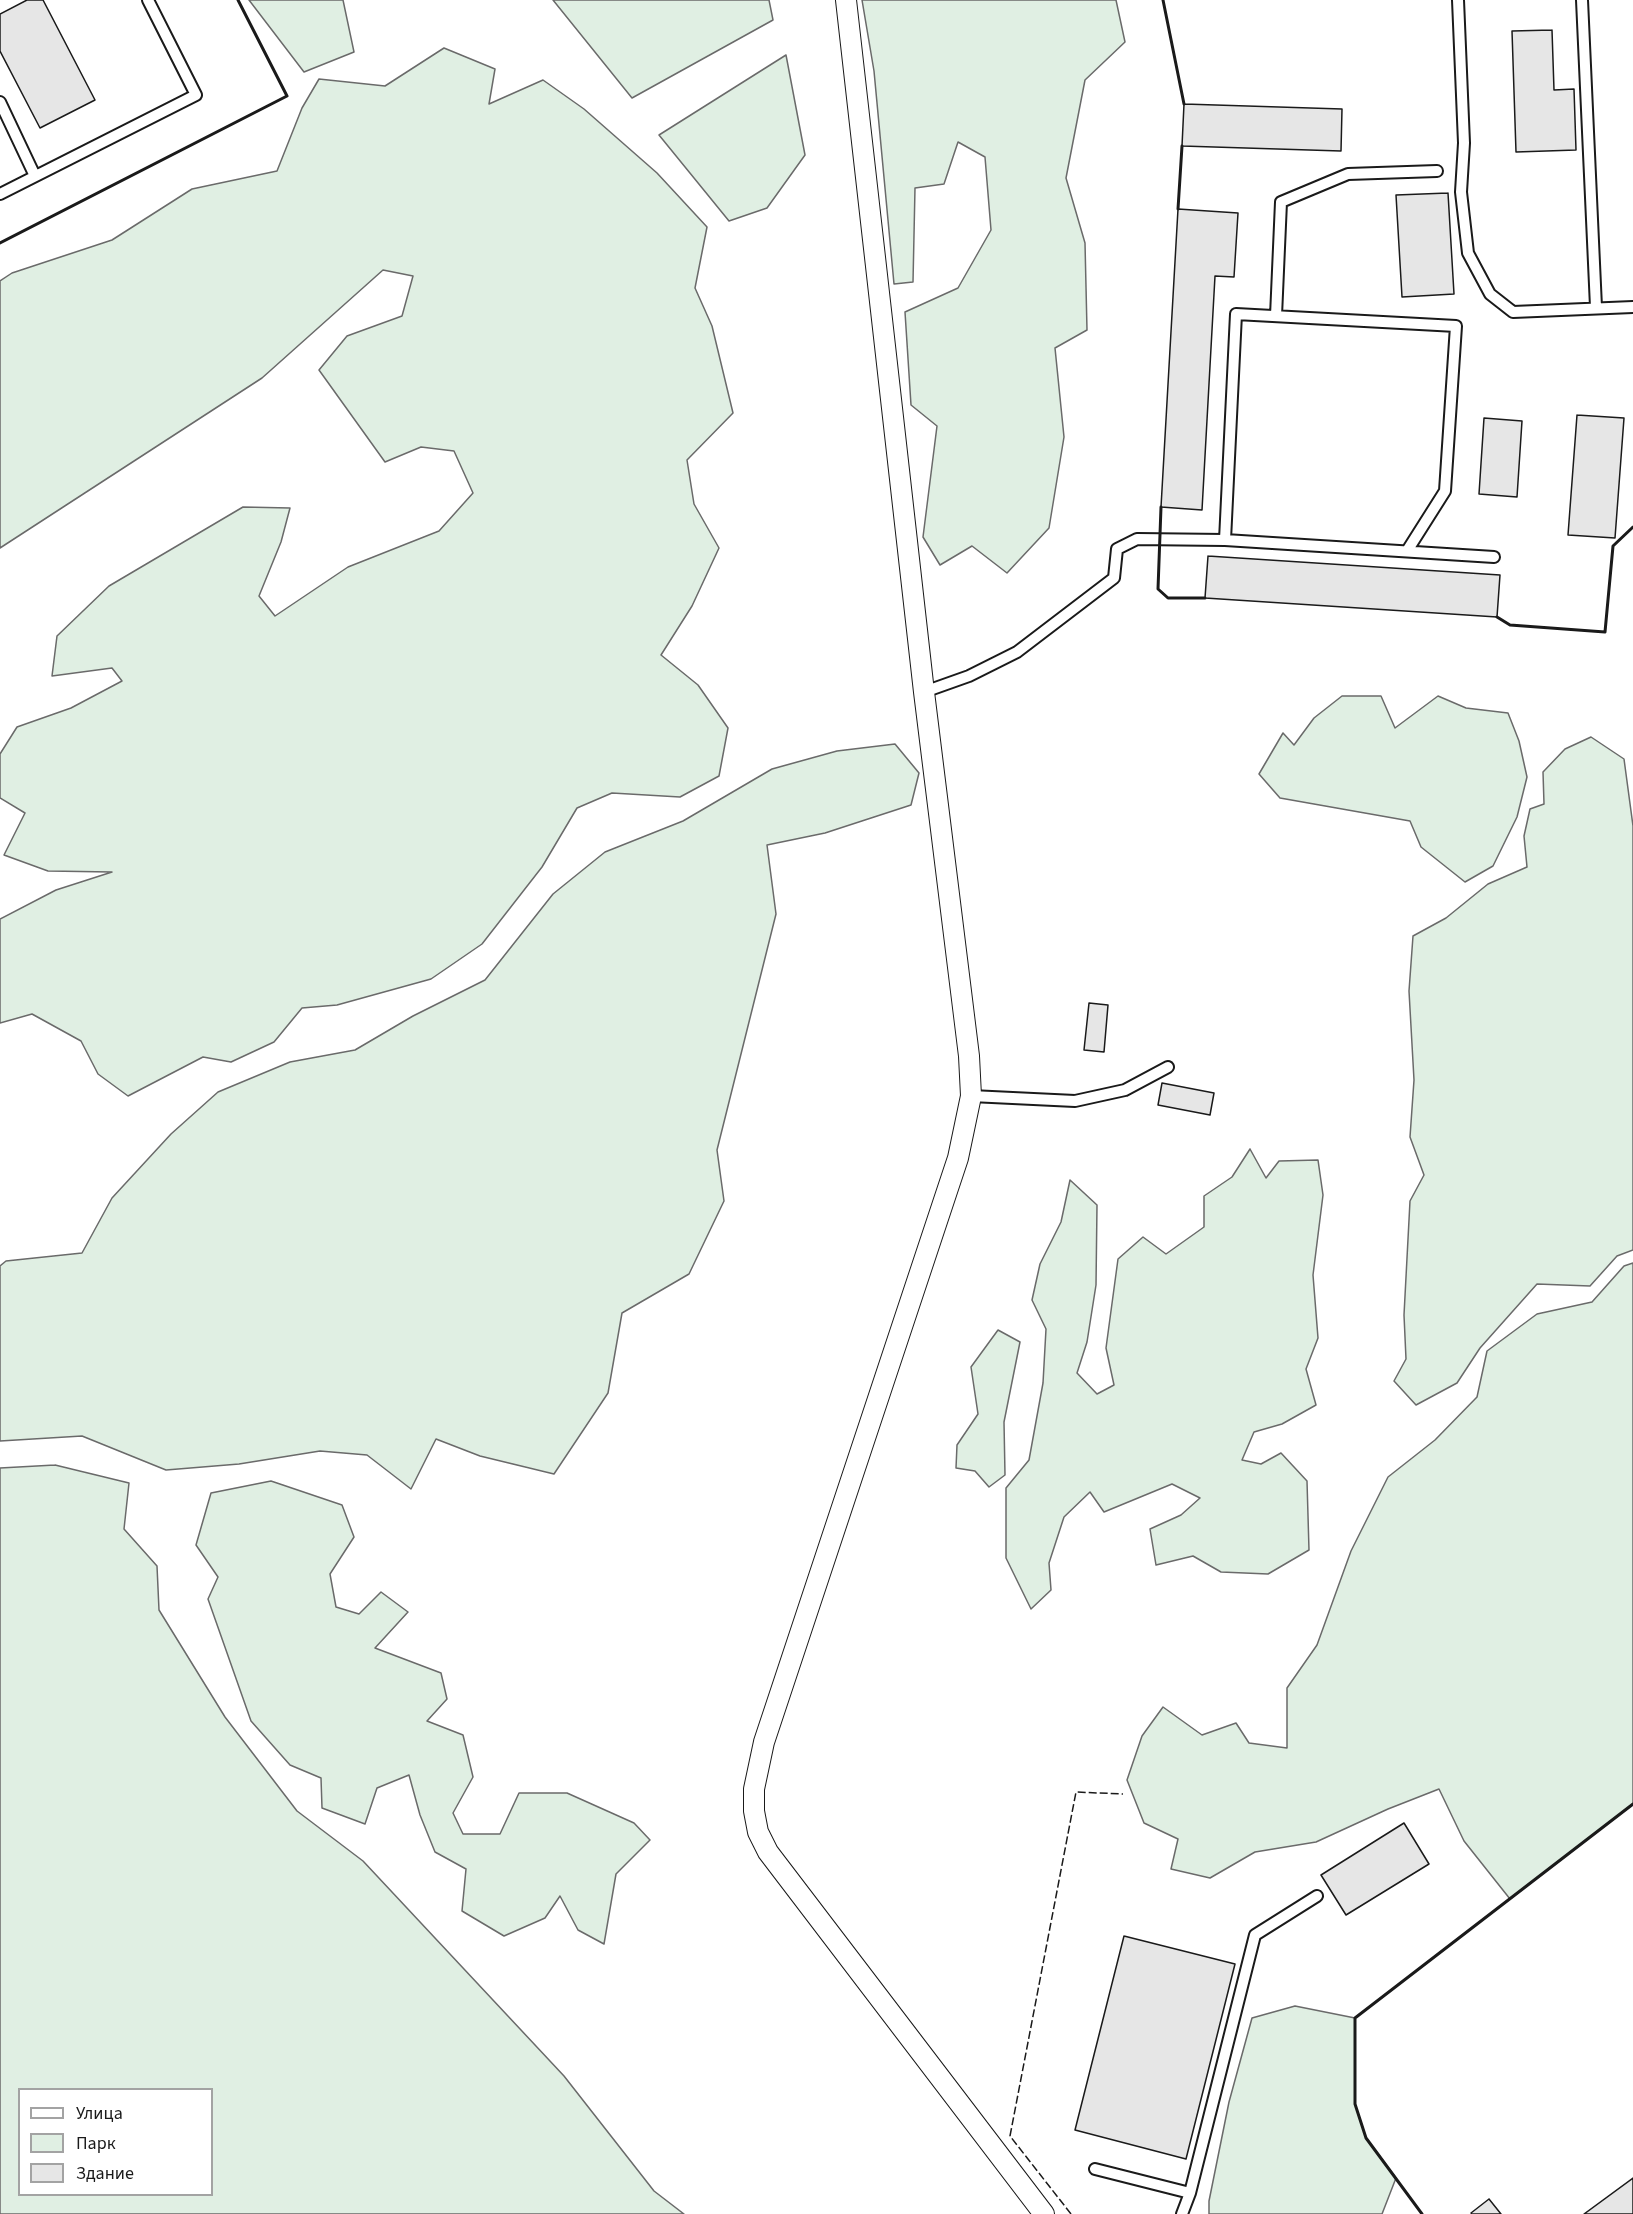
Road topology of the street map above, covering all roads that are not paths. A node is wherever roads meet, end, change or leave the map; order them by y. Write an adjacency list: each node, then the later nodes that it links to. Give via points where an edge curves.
1 (148, 0): 7 (lane, via 196,95)
2 (846, 0): 15 (street)
3 (1458, 0): 9 (lane, via 1464,143 1461,192 1468,253 1490,294 1513,312)
4 (1582, 0): 9 (lane)
5 (0, 102): 7 (lane)
6 (1437, 171): 11 (lane, via 1348,174 1281,202)
7 (35, 176): 8 (lane)
8 (0, 194)
9 (1596, 307): 10 (lane)
10 (1633, 307)
11 (1276, 316): 12 (lane, via 1236,314); 13 (lane, via 1456,326 1445,491)
12 (1225, 540): 13 (lane); 15 (lane, via 1137,539 1117,549 1114,578 1017,652 969,676)
13 (1407, 551): 14 (lane)
14 (1494, 557)
15 (924, 692): 17 (street)
16 (1168, 1067): 17 (lane, via 1125,1090 1075,1101)
17 (971, 1096): 21 (street, via 958,1158 764,1742 754,1789 754,1812 768,1852)
18 (1317, 1896): 20 (lane, via 1255,1935)
19 (1095, 2169): 20 (lane)
20 (1190, 2193): 22 (lane)
21 (1044, 2214)
22 (1182, 2214)

